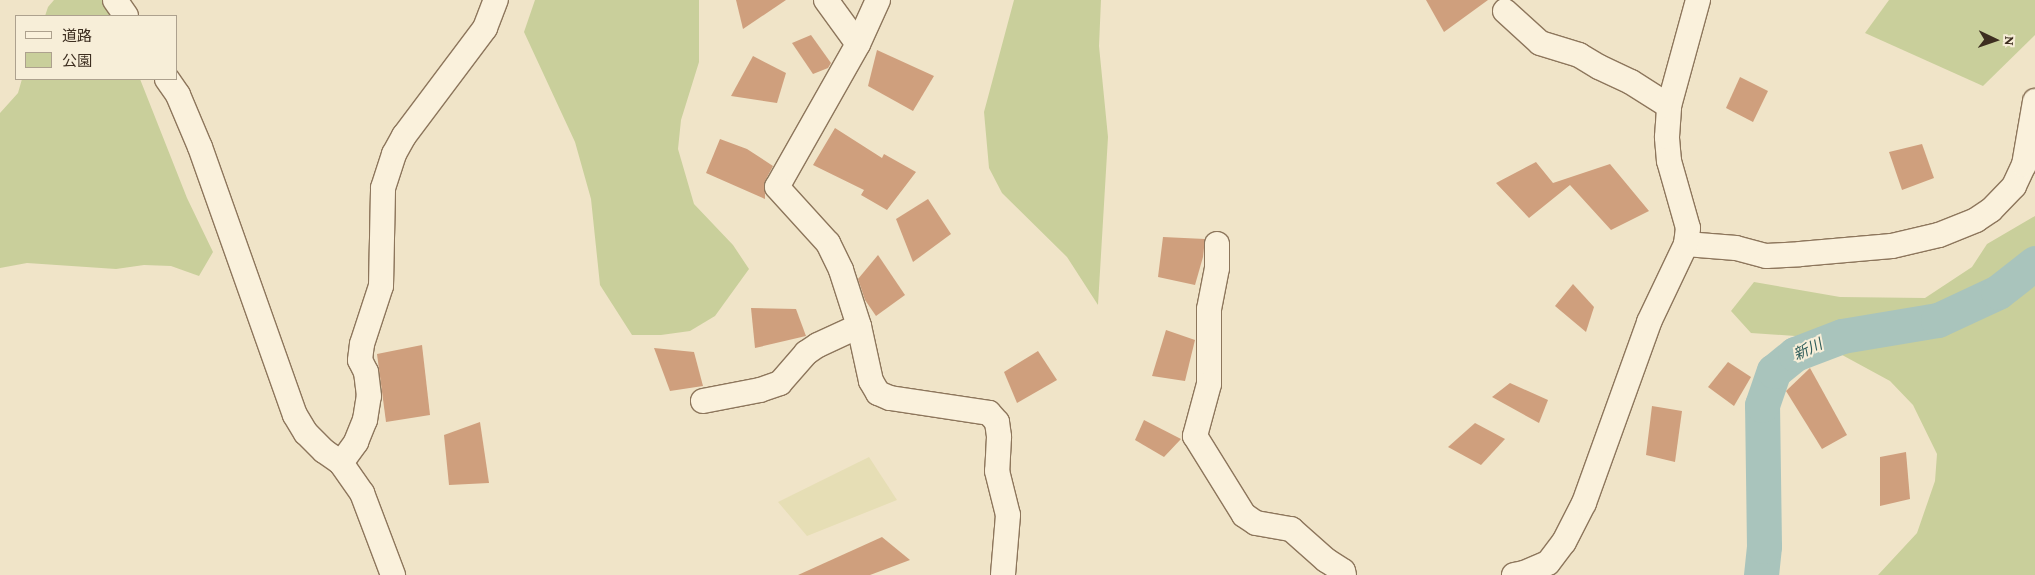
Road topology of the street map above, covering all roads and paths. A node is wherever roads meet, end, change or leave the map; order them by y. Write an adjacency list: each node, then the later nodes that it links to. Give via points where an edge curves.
1 (115, 0): 7 (street)
2 (496, 0): 16 (street, via 485,28 394,154 381,208 381,286 360,360 366,372 369,396 356,442)
3 (826, 0): 8 (street)
4 (878, 0): 8 (street)
5 (1698, 0): 11 (street)
6 (1505, 10): 11 (street, via 1540,43 1579,55)
7 (125, 15)
8 (858, 44): 14 (street, via 777,187 828,243 841,270)
9 (168, 80): 16 (street, via 178,95 200,147 295,415 306,432)
10 (2035, 101): 13 (street, via 2024,165 2014,186 1991,210 1969,223 1939,235 1892,246 1800,254 1766,256 1736,248)
11 (1669, 106): 13 (street, via 1669,161 1688,228)
12 (1217, 244): 19 (street, via 1209,309 1209,384 1194,436 1244,515 1256,523 1291,529)
13 (1686, 244): 20 (street, via 1649,322 1584,503 1564,542 1548,563)
14 (859, 326): 15 (street, via 806,353 780,383); 18 (street, via 871,381 878,393 890,398 989,413 997,422 997,471 1008,515)
15 (703, 401)
16 (341, 464): 17 (street, via 362,493)
17 (393, 575)
18 (1002, 575)
19 (1344, 575)
20 (1514, 575)

